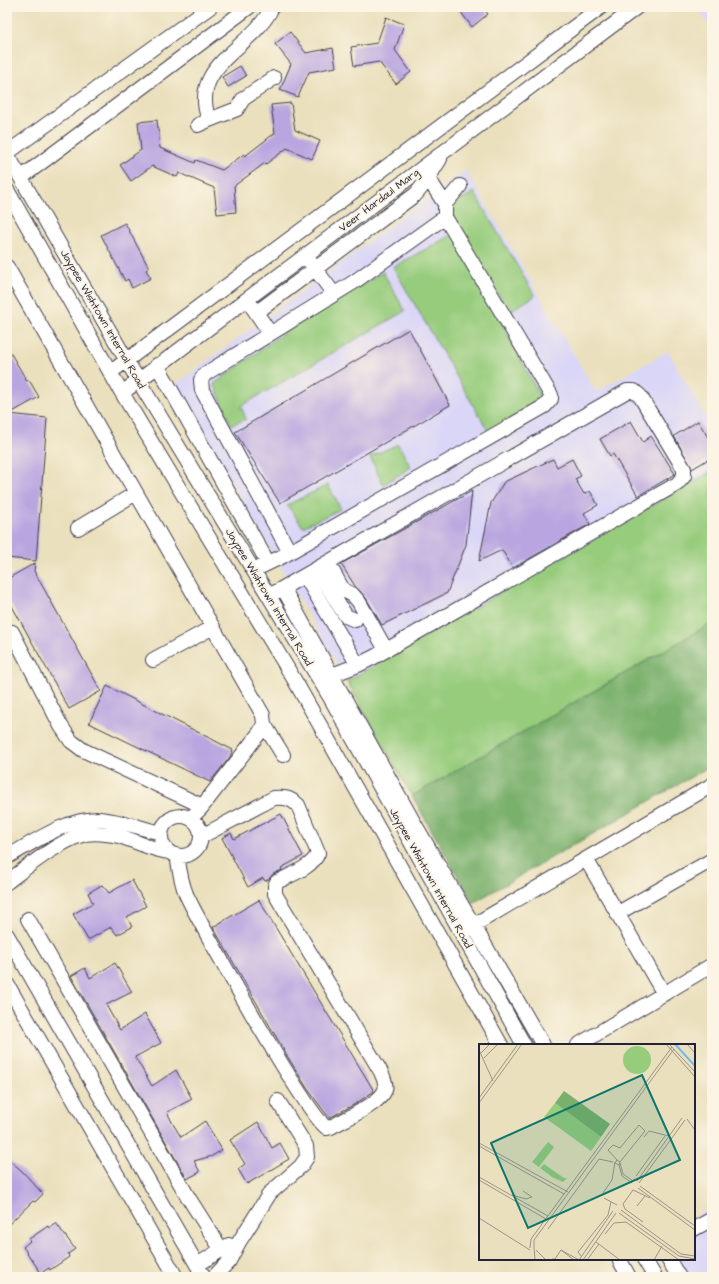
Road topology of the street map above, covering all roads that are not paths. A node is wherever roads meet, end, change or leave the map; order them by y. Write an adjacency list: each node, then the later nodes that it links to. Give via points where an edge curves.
1 (210, 7): 8 (street)
2 (249, 7): 9 (street)
3 (272, 7): 6 (street, via 266,18 247,39 211,74 207,83 204,122 237,109 243,99)
4 (601, 7): 21 (street, Veer Hardaul Marg)
5 (637, 7): 7 (street, Veer Hardaul Marg)
6 (274, 78)
7 (444, 152): 10 (street); 14 (street, Veer Hardaul Marg)
8 (7, 154): 9 (street, Jaypee Wishtown Internal Road)
9 (22, 177): 21 (street, Jaypee Wishtown Internal Road)
10 (428, 178): 13 (street); 16 (street, via 416,194)
11 (460, 186): 13 (street)
12 (7, 190): 23 (street, Jaypee Wishtown Internal Road)
13 (445, 210): 17 (street, via 364,275); 28 (street, via 551,399 545,406)
14 (305, 255): 16 (street); 18 (street, Veer Hardaul Marg)
15 (7, 267): 26 (street)
16 (315, 269): 17 (street); 19 (street)
17 (334, 294): 20 (street)
18 (246, 299): 19 (street); 22 (street, Veer Hardaul Marg)
19 (257, 312): 20 (street)
20 (270, 333): 28 (street, via 205,374 200,385)
21 (128, 360): 23 (street, Veer Hardaul Marg); 24 (street, Jaypee Wishtown Internal Road)
22 (157, 365): 24 (street, Veer Hardaul Marg); 29 (street)
23 (111, 372): 25 (street, Jaypee Wishtown Internal Road)
24 (138, 380): 25 (street, Veer Hardaul Marg); 31 (street, Jaypee Wishtown Internal Road)
25 (122, 393): 61 (street, Jaypee Wishtown Internal Road, via 295,681)
26 (136, 493): 27 (street); 36 (street)
27 (78, 528)
28 (289, 551): 29 (street)
29 (268, 563): 31 (street)
30 (322, 566): 32 (street); 35 (street, via 342,610 346,616); 38 (street, via 343,590 359,602); 38 (street, via 622,393 634,391 640,396 684,469 682,481)
31 (254, 570): 34 (street, Jaypee Wishtown Internal Road)
32 (305, 576): 33 (street); 40 (street)
33 (284, 588): 34 (street); 41 (street)
34 (269, 596): 41 (street, Jaypee Wishtown Internal Road)
35 (355, 620)
36 (213, 627): 39 (street); 42 (street, via 263,715)
37 (12, 632): 45 (street, via 71,741 83,750 196,803)
38 (386, 650): 40 (street)
39 (153, 660)
40 (358, 665): 41 (street)
41 (325, 678): 55 (street); 56 (street, Jaypee Wishtown Internal Road)
42 (264, 724): 43 (street); 45 (street)
43 (283, 755)
44 (712, 785): 50 (street)
45 (196, 813): 46 (street, via 172,818 165,824); 47 (street)
46 (161, 833): 48 (street, via 164,847); 49 (street, via 97,819 76,822)
47 (202, 836): 48 (street, via 198,848 192,853 185,856); 48 (street, via 274,798 284,797 298,805 318,853 310,863 277,882 275,894 381,1072 385,1089 378,1100 331,1127 327,1128 320,1124 297,1090 202,926 186,893)
48 (173, 854): 52 (street, via 120,836 85,834 66,843)
49 (7, 857)
50 (586, 859): 53 (street); 55 (street)
51 (712, 860): 53 (street)
52 (7, 882)
53 (618, 913): 60 (street)
54 (28, 919): 69 (street, via 188,1197)
55 (474, 925): 56 (street); 63 (street)
56 (461, 932): 62 (street, Jaypee Wishtown Internal Road)
57 (7, 935): 73 (street)
58 (712, 965): 60 (street)
59 (7, 984): 74 (street)
60 (664, 994): 64 (street)
61 (499, 1044)
62 (523, 1044)
63 (543, 1044)
64 (580, 1044)
65 (278, 1101): 68 (street, via 306,1146 307,1156 301,1166 270,1193)
66 (712, 1219): 67 (street)
67 (695, 1228)
68 (239, 1242): 69 (street); 76 (street, via 229,1261)
69 (221, 1249): 73 (street)
70 (620, 1260): 77 (street)
71 (645, 1260): 78 (street)
72 (669, 1260): 79 (street)
73 (197, 1265): 75 (street)
74 (176, 1277)
75 (204, 1277)
76 (214, 1277)
77 (629, 1277)
78 (655, 1277)
79 (678, 1277)

